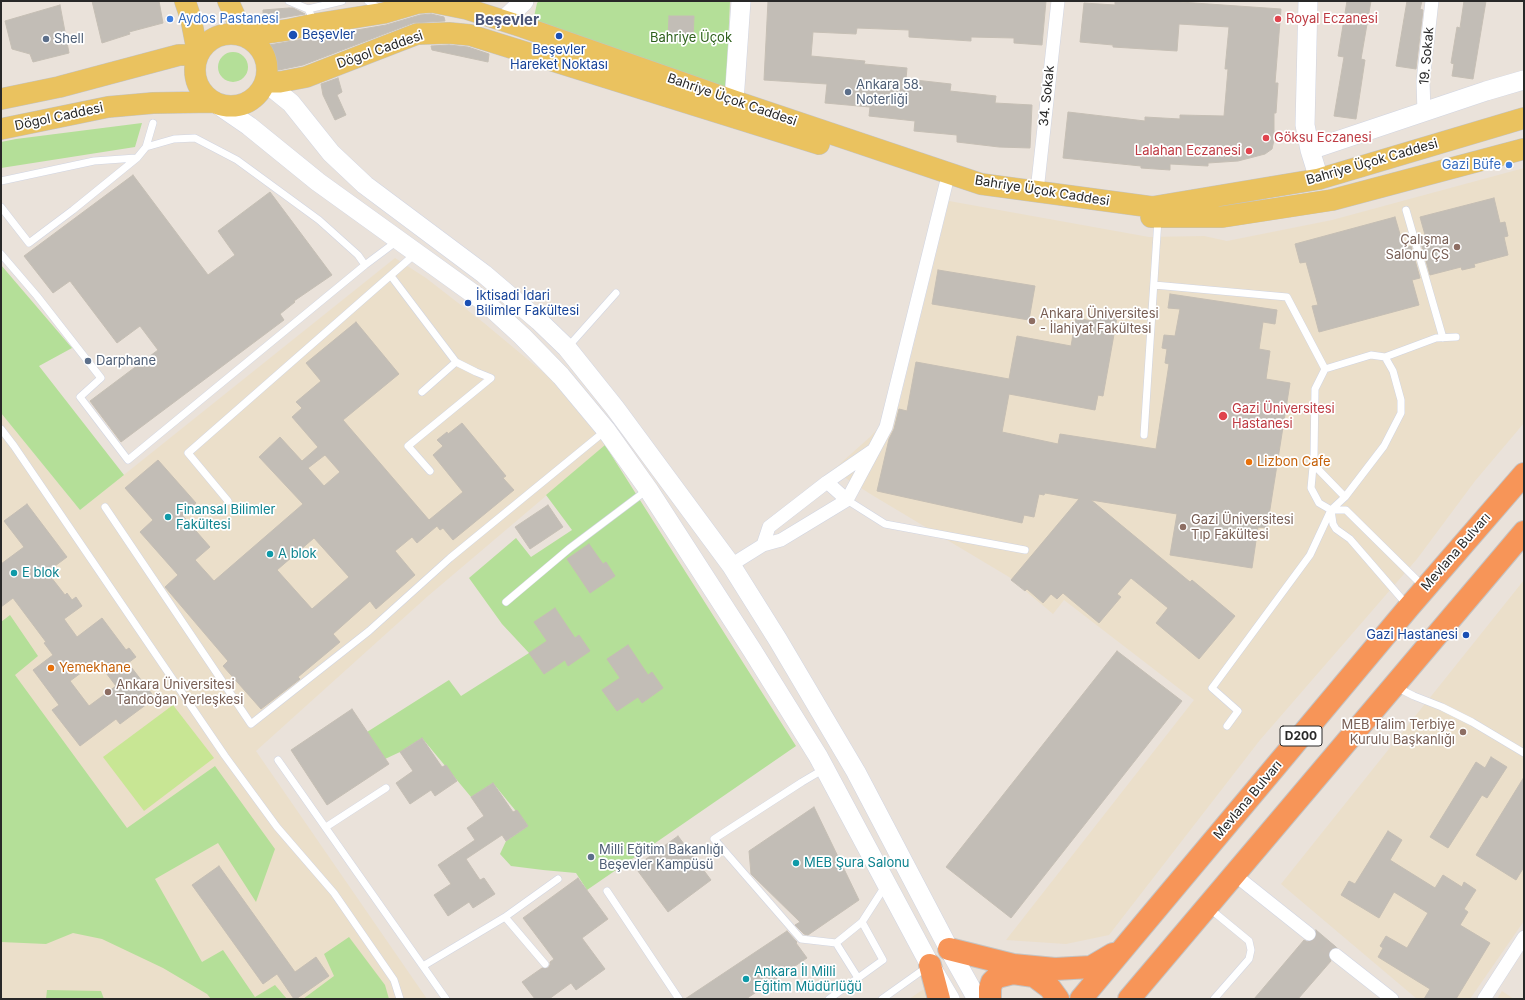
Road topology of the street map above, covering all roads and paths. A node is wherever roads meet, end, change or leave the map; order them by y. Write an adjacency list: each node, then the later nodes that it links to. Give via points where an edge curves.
1 (228, 1): 14 (main road)
2 (289, 1): 12 (lane)
3 (342, 1): 12 (lane)
4 (524, 1): 13 (main road)
5 (741, 1): 20 (main road)
6 (1058, 1): 33 (street, 34. Sokak)
7 (1308, 1): 28 (main road, via 1305,125)
8 (1432, 1): 22 (street, 19. Sokak, via 1423,81)
9 (421, 2): 11 (main road); 13 (main road, via 457,7)
10 (186, 5): 16 (main road)
11 (380, 5): 12 (main road)
12 (311, 17): 14 (main road, via 287,30)
13 (503, 21): 15 (main road); 20 (main road, Bahriye Üçok Caddesi)
14 (244, 36): 16 (main road, via 221,35 210,40); 18 (main road, via 254,42 266,60 268,72)
15 (496, 44): 18 (main road, Dögol Caddesi, via 470,35 417,34 306,77); 32 (main road, Bahriye Üçok Caddesi)
16 (198, 55): 19 (main road, via 179,55 59,87); 21 (main road, via 195,72 197,84)
17 (1524, 80): 22 (main road)
18 (265, 82): 21 (main road, via 260,92 245,104 236,106); 47 (main road, via 291,103 331,153 365,186 484,274)
19 (1, 99)
20 (734, 101): 33 (main road, Bahriye Üçok Caddesi, via 980,184)
21 (214, 102): 25 (main road, Dögol Caddesi, via 108,107); 38 (main road)
22 (1424, 112): 28 (main road)
23 (1524, 118): 30 (main road, Bahriye Üçok Caddesi)
24 (153, 123): 26 (lane)
25 (1, 129)
26 (146, 147): 29 (lane); 41 (lane, via 174,139 195,138 237,160 319,220 358,255)
27 (1524, 149): 34 (main road, Bahriye Üçok Caddesi)
28 (1310, 150): 30 (main road)
29 (137, 158): 31 (lane, via 94,162); 35 (lane, via 29,243)
30 (1319, 179): 33 (main road, Bahriye Üçok Caddesi, via 1152,207); 34 (main road)
31 (1, 181)
32 (946, 184): 37 (main road, Bahriye Üçok Caddesi, via 975,192 1141,217); 55 (street, via 886,427)
33 (1037, 191)
34 (1332, 199): 37 (main road, Bahriye Üçok Caddesi, via 1222,217)
35 (1, 207)
36 (1406, 210): 46 (lane)
37 (1158, 217): 43 (lane)
38 (398, 240): 40 (main road); 41 (lane)
39 (1, 254): 41 (lane, via 101,378 80,397 128,460)
40 (416, 254): 42 (lane); 53 (main road, via 486,303 522,336 561,376)
41 (365, 265)
42 (391, 276): 49 (lane); 63 (lane, via 188,453)
43 (1154, 285): 50 (lane, via 1287,297); 54 (lane)
44 (616, 293): 47 (lane)
45 (1456, 337): 46 (lane)
46 (1443, 338): 48 (lane, via 1436,338)
47 (567, 348): 69 (main road, via 615,408)
48 (1385, 357): 50 (lane, via 1371,354); 61 (lane, via 1393,370 1401,400 1401,412 1384,446)
49 (456, 362): 51 (lane); 57 (lane, via 491,378 408,446)
50 (1325, 369): 56 (lane, via 1315,390)
51 (422, 392)
52 (1, 429): 97 (lane, via 225,756 277,827 334,893 394,980)
53 (606, 430): 60 (main road); 64 (lane, via 450,558 370,631 251,724)
54 (1144, 435)
55 (874, 450): 59 (street); 62 (street)
56 (1313, 464): 61 (lane); 65 (lane, via 1312,488 1319,503)
57 (430, 471)
58 (1524, 474): 70 (highway, Mevlana Bulvarı / D200)
59 (827, 482): 62 (street); 67 (street, via 769,527)
60 (648, 489): 71 (lane, via 570,548); 77 (main road)
61 (1345, 497): 65 (lane)
62 (847, 500): 67 (street, via 781,540); 68 (lane, via 885,524)
63 (228, 501)
64 (105, 507)
65 (1331, 510): 70 (lane, via 1346,510); 72 (lane, via 1332,524 1336,529 1350,540); 74 (lane, via 1310,555 1212,688 1238,711)
66 (1524, 533): 73 (highway, D200)
67 (763, 545): 69 (street)
68 (1025, 550)
69 (731, 565): 91 (main road, via 856,772)
70 (1426, 588): 72 (highway, Mevlana Bulvarı / D200)
71 (506, 602)
72 (1409, 607): 90 (highway, Mevlana Bulvarı / D200)
73 (1394, 686): 75 (lane, via 1460,716); 80 (highway, D200)
74 (1227, 726)
75 (1524, 753)
76 (278, 760): 79 (lane)
77 (825, 769): 82 (main road); 89 (lane, via 714,839 801,940)
78 (386, 788): 79 (lane)
79 (326, 827): 94 (lane)
80 (1235, 875): 84 (highway, D200); 87 (street)
81 (558, 879): 85 (lane)
82 (886, 882): 86 (lane); 95 (main road)
83 (607, 891): 99 (lane)
84 (1208, 907): 108 (highway, D200); 109 (lane, via 1249,941 1251,950 1249,959)
85 (505, 917): 93 (lane); 94 (lane)
86 (862, 922): 89 (lane); 96 (lane, via 883,960)
87 (1309, 934)
88 (1524, 937): 111 (street)
89 (836, 943): 96 (lane)
90 (1126, 946): 91 (highway, via 1091,968 1056,970 1013,966); 107 (highway, Mevlana Bulvarı / D200)
91 (948, 949): 104 (main road)
92 (1336, 955): 110 (street)
93 (545, 964)
94 (423, 966): 98 (lane)
95 (930, 966): 101 (lane); 102 (highway); 103 (main road)
96 (858, 978): 100 (lane)
97 (400, 999)
98 (446, 999)
99 (679, 999)
100 (829, 999)
101 (882, 999)
102 (939, 999)
103 (950, 999)
104 (977, 999)
105 (990, 999): 106 (highway, via 992,982 997,977 1013,973 1034,976 1050,988)
106 (1058, 999)
107 (1081, 999)
108 (1130, 999)
109 (1214, 999)
110 (1392, 999)
111 (1484, 999)

